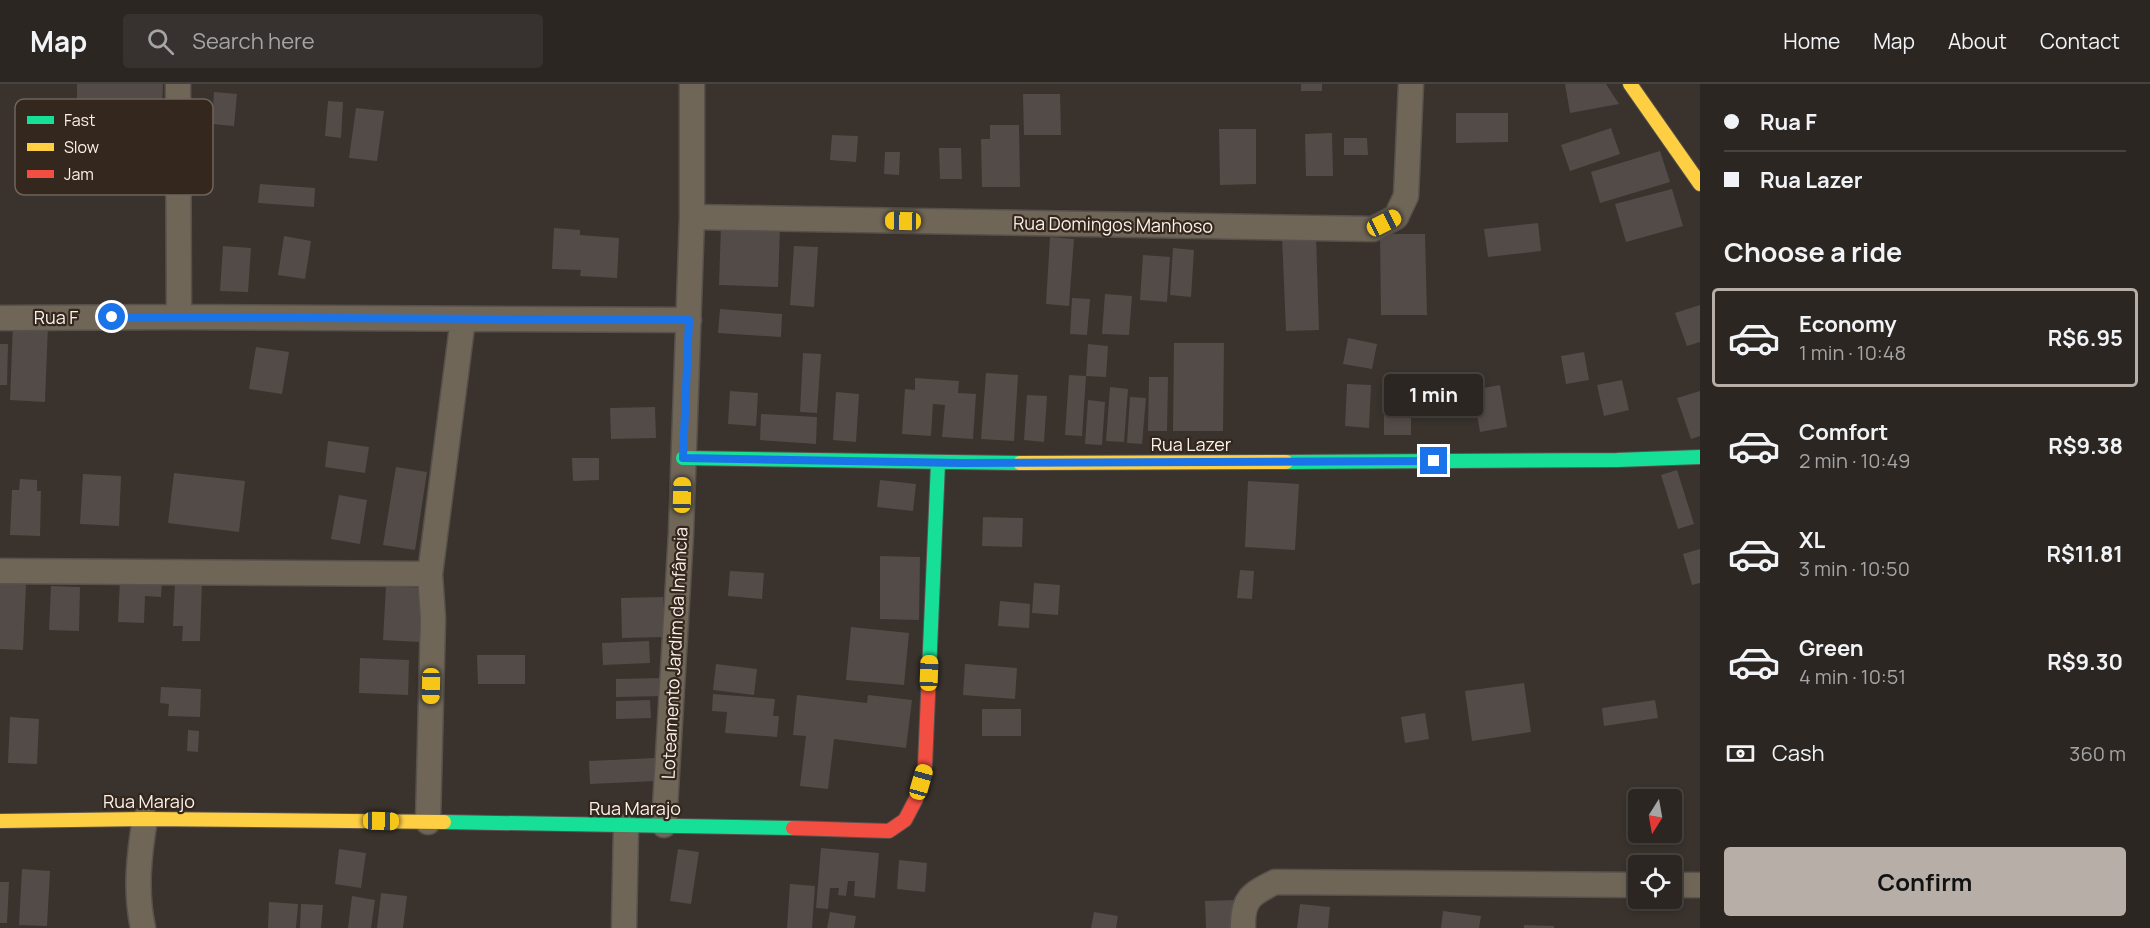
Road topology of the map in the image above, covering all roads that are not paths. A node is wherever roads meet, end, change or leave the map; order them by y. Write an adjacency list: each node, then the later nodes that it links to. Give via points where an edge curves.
1 (178, 84): 5 (street)
2 (692, 84): 8 (street, Loteamento Jardim da Infância)
3 (1411, 84): 8 (street, Rua Domingos Manhoso, via 1406,196 1396,217 1373,229)
4 (1629, 84): 6 (street)
5 (178, 99)
6 (1700, 184)
7 (178, 195): 9 (street)
8 (692, 217): 12 (street, Loteamento Jardim da Infância)
9 (179, 317): 10 (street, Rua F); 11 (street, Rua F)
10 (0, 318)
11 (463, 319): 12 (street, Rua F); 17 (street)
12 (689, 320): 14 (street, Loteamento Jardim da Infância)
13 (1700, 457): 15 (street, Rua Lazer)
14 (683, 458): 15 (street, Rua Lazer); 21 (street, Loteamento Jardim da Infância)
15 (938, 463): 21 (street, Rua Marajo, via 925,766 916,799 905,820 888,831)
16 (0, 571): 17 (street)
17 (430, 574): 20 (street, via 433,618)
18 (145, 819): 19 (street, Rua Marajo); 20 (street, Rua Marajo); 26 (street, via 138,906)
19 (0, 821)
20 (428, 822): 22 (street, Rua Marajo)
21 (664, 825): 22 (street, Rua Marajo)
22 (626, 827): 27 (street)
23 (1628, 885): 28 (street, via 1275,882 1253,893 1242,912)
24 (1682, 885): 25 (street)
25 (1700, 885)
26 (143, 928)
27 (624, 928)
28 (1243, 928)

